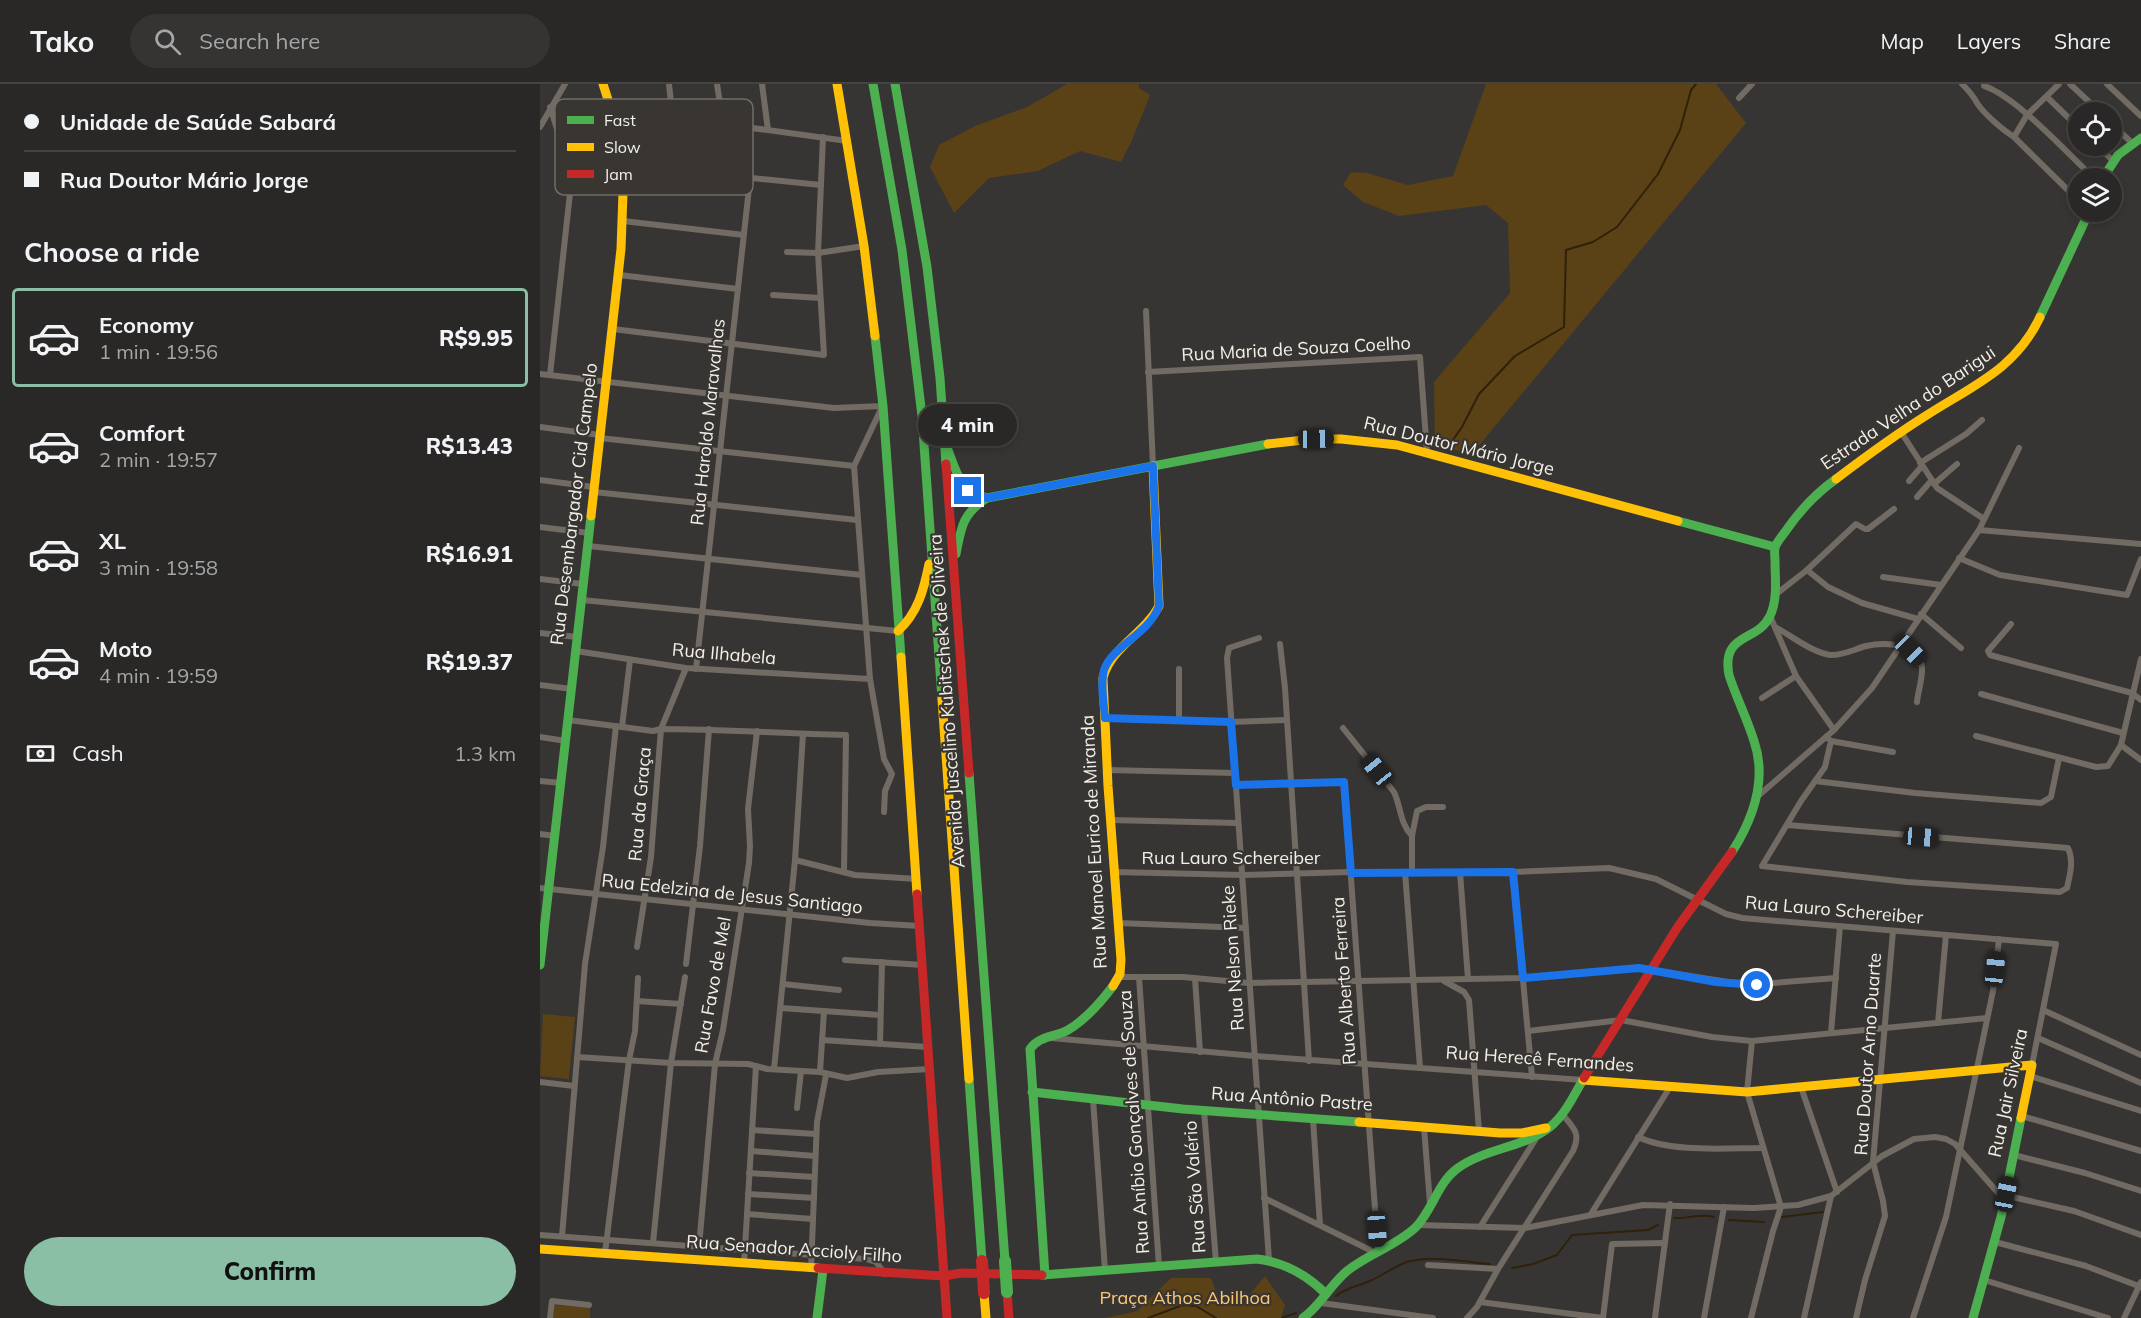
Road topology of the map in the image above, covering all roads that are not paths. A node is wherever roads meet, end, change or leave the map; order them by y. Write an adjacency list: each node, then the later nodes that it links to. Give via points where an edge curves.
1 (565, 84): 19 (street)
2 (603, 84): 20 (main road, Rua Desembargador Cid Campelo)
3 (669, 84): 21 (street)
4 (717, 84): 22 (street)
5 (762, 84): 31 (street)
6 (837, 84): 35 (main road)
7 (873, 84): 93 (main road, Avenida Juscelino Kubitschek de Oliveira, via 910,313)
8 (895, 84): 70 (main road, Avenida Juscelino Kubitschek de Oliveira, via 927,267)
9 (1752, 84): 17 (street)
10 (1962, 84): 15 (street)
11 (2059, 84): 16 (street)
12 (2070, 84): 23 (street)
13 (2107, 84): 26 (street)
14 (1984, 85): 15 (street); 25 (street, via 1997,90)
15 (1976, 96): 34 (street, via 1980,106)
16 (2047, 97): 25 (street); 27 (street)
17 (1739, 98)
18 (555, 99): 24 (street)
19 (555, 99)
20 (608, 99)
21 (671, 99)
22 (719, 99)
23 (2089, 102)
24 (550, 107): 28 (street); 29 (street)
25 (2027, 115): 34 (street); 39 (street)
26 (2141, 116)
27 (2068, 117)
28 (555, 122)
29 (540, 127)
30 (753, 128): 31 (street)
31 (768, 130): 33 (street)
32 (2122, 131): 36 (street)
33 (823, 137): 35 (street); 42 (street)
34 (2014, 137): 43 (street)
35 (847, 141): 50 (main road)
36 (2136, 141): 38 (main road)
37 (2108, 156): 38 (street)
38 (2113, 161): 40 (main road)
39 (2083, 168)
40 (2109, 168)
41 (753, 179): 42 (street)
42 (820, 185): 52 (street)
43 (2068, 190)
44 (570, 195): 62 (street)
45 (623, 195): 47 (main road, Rua Desembargador Cid Campelo)
46 (748, 195): 49 (street, Rua Haroldo Maravalhas)
47 (623, 221): 49 (street); 53 (main road, Rua Desembargador Cid Campelo)
48 (2084, 222): 68 (main road, Estrada Velha do Barigui, via 2035,328 2022,347 1997,372)
49 (744, 235): 54 (street, Rua Haroldo Maravalhas)
50 (864, 246): 52 (street); 65 (main road)
51 (787, 252): 52 (street)
52 (818, 254): 56 (street)
53 (619, 275): 54 (street); 58 (main road, Rua Desembargador Cid Campelo)
54 (738, 289): 59 (street, Rua Haroldo Maravalhas)
55 (773, 295): 56 (street)
56 (819, 298): 59 (street, via 824,355)
57 (1146, 311): 60 (street)
58 (613, 328): 59 (street); 63 (main road, Rua Desembargador Cid Campelo)
59 (732, 344): 64 (street, Rua Haroldo Maravalhas)
60 (1148, 372): 73 (street, Rua Maria de Souza Coelho, via 1420,357); 77 (street)
61 (540, 374): 62 (street)
62 (550, 375): 63 (street)
63 (607, 382): 64 (street); 69 (main road, Rua Desembargador Cid Campelo)
64 (726, 396): 65 (street, via 834,408); 72 (street, Rua Haroldo Maravalhas)
65 (883, 406): 76 (street); 112 (main road)
66 (1983, 420): 74 (street)
67 (540, 427): 69 (street)
68 (1901, 432): 74 (street); 92 (main road, Estrada Velha do Barigui, via 1819,491 1801,509)
69 (600, 436): 72 (street); 81 (main road, Rua Desembargador Cid Campelo)
70 (946, 444): 83 (main road, via 963,486); 97 (main road, Avenida Juscelino Kubitschek de Oliveira)
71 (2019, 448): 86 (street)
72 (720, 451): 76 (street); 84 (street, Rua Haroldo Maravalhas)
73 (1427, 453): 77 (main road, Rua Doutor Mário Jorge, via 1366,439 1316,439); 92 (main road, Rua Doutor Mário Jorge)
74 (1921, 464): 79 (street); 80 (street)
75 (1957, 464): 80 (street)
76 (854, 466): 87 (street)
77 (1153, 466): 83 (main road, Rua Doutor Mário Jorge); 134 (main road, Rua Manoel Eurico de Miranda, via 1159,606 1149,623 1105,669)
78 (540, 480): 81 (street)
79 (1909, 481)
80 (1933, 482): 82 (street); 86 (street)
81 (594, 490): 84 (street); 90 (main road, Rua Desembargador Cid Campelo)
82 (1917, 497)
83 (987, 498): 97 (main road, via 966,515)
84 (714, 505): 87 (street); 95 (street, Rua Haroldo Maravalhas)
85 (1894, 509): 98 (street, via 1868,529 1856,524)
86 (1984, 519): 89 (street)
87 (857, 520): 99 (street)
88 (540, 527): 90 (street)
89 (1978, 530): 91 (street); 94 (street)
90 (589, 540): 95 (street); 102 (main road, Rua Desembargador Cid Campelo)
91 (2141, 544)
92 (1775, 547): 104 (main road)
93 (932, 551): 112 (main road, via 915,609); 341 (main road, Avenida Juscelino Kubitschek de Oliveira, bridge)
94 (1959, 558): 96 (street, via 2000,575 2127,595); 103 (street)
95 (708, 559): 99 (street); 106 (street, Rua Haroldo Maravalhas)
96 (2141, 559)
97 (954, 566): 342 (main road, Avenida Juscelino Kubitschek de Oliveira, bridge)
98 (1807, 570): 104 (street); 108 (street, via 1828,587 1862,603)
99 (862, 575): 111 (street)
100 (1882, 576): 103 (street)
101 (540, 579): 102 (street)
102 (583, 584): 105 (main road, Rua Desembargador Cid Campelo)
103 (1941, 585): 108 (street)
104 (1774, 596): 107 (main road)
105 (582, 600): 106 (street); 114 (main road, Rua Desembargador Cid Campelo)
106 (702, 612): 111 (street); 123 (street, Rua Haroldo Maravalhas)
107 (1770, 616): 110 (street); 162 (main road, via 1734,645 1727,663 1758,754)
108 (1919, 617): 117 (street); 118 (street)
109 (2012, 624): 129 (street, via 1988,651 1990,655)
110 (1777, 628): 117 (street, via 1832,655 1882,644); 125 (street)
111 (866, 629): 112 (street); 126 (street)
112 (898, 631): 180 (main road)
113 (540, 633): 114 (street)
114 (577, 637): 119 (main road, Rua Desembargador Cid Campelo)
115 (1259, 638): 138 (street, Rua Nelson Rieke, via 1232,646 1228,651)
116 (1280, 645): 137 (street)
117 (1902, 646): 133 (street, via 1919,660 1922,669); 143 (street, via 1872,688)
118 (1961, 648)
119 (576, 651): 121 (street, Rua Ilhabela); 128 (main road, Rua Desembargador Cid Campelo)
120 (2141, 659): 129 (street)
121 (630, 660): 122 (street, Rua Ilhabela); 139 (street)
122 (686, 668): 123 (street, Rua Ilhabela); 141 (street, Rua da Graça)
123 (696, 669): 126 (street, Rua Ilhabela)
124 (1179, 669): 136 (street)
125 (1796, 676): 131 (street); 143 (street)
126 (870, 679): 164 (street, via 884,759 892,774 885,791)
127 (540, 685): 128 (street)
128 (572, 689): 135 (main road, Rua Desembargador Cid Campelo)
129 (2132, 693): 132 (street); 145 (street)
130 (1981, 694): 145 (street)
131 (1762, 698)
132 (2141, 700)
133 (1917, 702)
134 (1105, 718): 136 (street); 155 (main road, Rua Manoel Eurico de Miranda)
135 (568, 720): 139 (street); 150 (main road, Rua Desembargador Cid Campelo)
136 (1179, 720): 138 (street)
137 (1287, 720): 138 (street); 160 (street)
138 (1231, 722): 156 (street, Rua Nelson Rieke)
139 (619, 727): 141 (street); 182 (street)
140 (1343, 728): 170 (street, via 1394,792 1404,825)
141 (661, 729): 142 (street); 183 (street, Rua da Graça, via 652,845)
142 (709, 729): 144 (street); 185 (street)
143 (1833, 730): 149 (street)
144 (757, 732): 146 (street); 186 (street, Rua Favo de Mel, via 748,809 749,855)
145 (2123, 733): 151 (street)
146 (803, 734): 171 (street); 172 (street, via 846,735)
147 (1976, 736): 153 (street)
148 (540, 737): 150 (street)
149 (1828, 739): 152 (street); 158 (street, via 1825,767); 162 (street)
150 (566, 741): 159 (main road, Rua Desembargador Cid Campelo)
151 (2121, 745): 153 (street, via 2108,766 2102,768); 154 (street)
152 (1893, 752)
153 (2060, 758): 158 (street, via 2051,797 2041,803)
154 (2141, 760)
155 (1107, 770): 156 (street); 165 (main road, Rua Manoel Eurico de Miranda)
156 (1235, 773): 161 (street, Rua Nelson Rieke)
157 (540, 781): 159 (street)
158 (1815, 781): 167 (street)
159 (561, 783): 169 (main road, Rua Desembargador Cid Campelo)
160 (1291, 783): 161 (street); 177 (street, Rua Alberto Ferreira, via 1344,782); 178 (street)
161 (1236, 785): 166 (street, Rua Nelson Rieke)
162 (1758, 796): 184 (main road, via 1747,825)
163 (1443, 807): 170 (street, via 1417,811)
164 (884, 812)
165 (1110, 820): 166 (street); 173 (main road, Rua Manoel Eurico de Miranda)
166 (1238, 823): 179 (street, Rua Nelson Rieke)
167 (1786, 825): 167 (street, via 1762,866 1907,882 2060,892 2067,888 2071,869 2068,848)
168 (540, 834): 169 (street)
169 (555, 836): 181 (main road, Rua Desembargador Cid Campelo)
170 (1412, 836): 174 (street)
171 (795, 860): 172 (street); 187 (street)
172 (844, 872): 180 (street)
173 (1114, 872): 179 (street, Rua Lauro Schereiber); 188 (main road, Rua Manoel Eurico de Miranda)
174 (1409, 872): 175 (street, Rua Lauro Schereiber); 177 (street, Rua Lauro Schereiber); 212 (street)
175 (1460, 872): 176 (street, Rua Lauro Schereiber); 211 (street)
176 (1513, 872): 184 (street, Rua Lauro Schereiber, via 1609,868 1649,877); 209 (street)
177 (1351, 873): 178 (street, Rua Lauro Schereiber); 214 (street, Rua Alberto Ferreira)
178 (1297, 874): 179 (street, Rua Lauro Schereiber); 215 (street)
179 (1242, 876): 191 (street, Rua Nelson Rieke)
180 (917, 879): 189 (main road)
181 (544, 889): 182 (street, Rua Edelzina de Jesus Santiago); 195 (main road, Rua Desembargador Cid Campelo)
182 (596, 895): 183 (street, Rua Edelzina de Jesus Santiago); 241 (street)
183 (643, 900): 185 (street, Rua Edelzina de Jesus Santiago); 197 (street, Rua da Graça)
184 (1700, 900): 190 (street, Rua Lauro Schereiber, via 1742,918); 203 (main road, via 1677,928)
185 (692, 905): 186 (street, Rua Edelzina de Jesus Santiago); 200 (street)
186 (741, 910): 187 (street, Rua Edelzina de Jesus Santiago); 245 (street, Rua Favo de Mel)
187 (790, 915): 189 (street, Rua Edelzina de Jesus Santiago); 217 (street)
188 (1118, 923): 191 (street); 205 (main road, Rua Manoel Eurico de Miranda)
189 (920, 926): 202 (main road)
190 (1840, 926): 192 (street, Rua Lauro Schereiber); 210 (street)
191 (1246, 928): 216 (street, Rua Nelson Rieke)
192 (1893, 931): 193 (street, Rua Lauro Schereiber); 228 (street, Rua Doutor Arno Duarte)
193 (1946, 935): 194 (street, Rua Lauro Schereiber); 227 (street)
194 (1999, 939): 196 (street, Rua Lauro Schereiber); 225 (street)
195 (541, 942): 201 (main road, Rua Desembargador Cid Campelo)
196 (2056, 944): 222 (street, Rua Jair Silveira)
197 (637, 946)
198 (845, 960): 199 (street)
199 (882, 962): 202 (street); 224 (street)
200 (686, 964)
201 (540, 965)
202 (923, 965): 236 (main road)
203 (1652, 970): 209 (street, via 1633,968); 210 (street, via 1747,985); 226 (main road)
204 (685, 977): 220 (street)
205 (1119, 977): 206 (street); 231 (main road, Rua Manoel Eurico de Miranda, via 1070,1028)
206 (1139, 977): 208 (street); 237 (street, Rua Aníbio Gonçalves de Souza)
207 (638, 978): 219 (street)
208 (1195, 978): 216 (street); 238 (street)
209 (1523, 978): 211 (street); 229 (street)
210 (1836, 978): 230 (street)
211 (1467, 979): 213 (street)
212 (1413, 980): 213 (street); 214 (street); 248 (street)
213 (1442, 980): 255 (street, via 1464,992 1469,1000)
214 (1359, 981): 215 (street); 246 (street, Rua Alberto Ferreira)
215 (1304, 982): 216 (street); 243 (street)
216 (1249, 983): 240 (street, Rua Nelson Rieke)
217 (783, 984): 218 (street); 221 (street)
218 (839, 990)
219 (637, 1001): 220 (street); 242 (street)
220 (681, 1004): 244 (street)
221 (781, 1008): 223 (street); 249 (street)
222 (2043, 1010): 232 (street, Rua Jair Silveira); 239 (street)
223 (824, 1011): 224 (street); 233 (street)
224 (880, 1015): 235 (street)
225 (1987, 1018): 227 (street); 251 (street)
226 (1620, 1020): 229 (street); 234 (street); 258 (main road)
227 (1938, 1023): 228 (street)
228 (1884, 1028): 230 (street); 257 (street, Rua Doutor Arno Duarte)
229 (1528, 1031): 256 (street)
230 (1831, 1033): 234 (street)
231 (1045, 1038): 237 (street, Rua Herecê Fernandes); 264 (main road, via 1030,1049)
232 (2038, 1038): 253 (street, Rua Jair Silveira); 260 (street)
233 (822, 1040): 235 (street); 254 (street)
234 (1752, 1041): 265 (street)
235 (879, 1044): 236 (street)
236 (928, 1047): 250 (main road)
237 (1144, 1047): 238 (street, Rua Herecê Fernandes); 267 (street, Rua Aníbio Gonçalves de Souza)
238 (1200, 1052): 240 (street, Rua Herecê Fernandes)
239 (2141, 1055)
240 (1255, 1056): 243 (street, Rua Herecê Fernandes); 272 (street, Rua Nelson Rieke)
241 (577, 1057): 242 (street); 261 (street)
242 (629, 1060): 244 (street); 312 (street)
243 (1309, 1061): 246 (street, Rua Herecê Fernandes)
244 (671, 1063): 245 (street); 314 (street)
245 (715, 1064): 247 (street); 316 (street, Rua Favo de Mel)
246 (1365, 1065): 248 (street, Rua Herecê Fernandes); 275 (street, Rua Alberto Ferreira)
247 (756, 1066): 249 (street); 278 (street)
248 (1420, 1068): 255 (street, Rua Herecê Fernandes)
249 (774, 1069): 252 (street)
250 (930, 1069): 254 (street, via 875,1072 852,1078); 332 (main road)
251 (1976, 1070): 253 (main road, Rua Herecê Fernandes); 257 (main road, Rua Herecê Fernandes); 284 (street)
252 (801, 1071): 254 (street); 268 (street)
253 (2031, 1071): 270 (street); 273 (main road, Rua Jair Silveira)
254 (823, 1073): 280 (street)
255 (1476, 1073): 256 (street, Rua Herecê Fernandes); 279 (street)
256 (1532, 1077): 258 (street, Rua Herecê Fernandes)
257 (1880, 1079): 263 (main road, Rua Herecê Fernandes); 289 (street, Rua Doutor Arno Duarte)
258 (1584, 1080): 262 (main road, Rua Herecê Fernandes); 271 (main road)
259 (540, 1082): 261 (street)
260 (2141, 1083)
261 (574, 1086): 311 (street)
262 (1670, 1087): 265 (main road, Rua Herecê Fernandes); 282 (street)
263 (1801, 1087): 265 (main road, Rua Herecê Fernandes); 294 (street)
264 (1032, 1092): 266 (main road, Rua Antônio Pastre); 331 (main road)
265 (1747, 1092): 283 (street)
266 (1093, 1099): 267 (main road, Rua Antônio Pastre); 329 (street)
267 (1148, 1105): 269 (main road, Rua Antônio Pastre); 326 (street, Rua Aníbio Gonçalves de Souza)
268 (797, 1108)
269 (1204, 1110): 272 (main road, Rua Antônio Pastre); 323 (street, Rua São Valério)
270 (2141, 1111)
271 (1562, 1114): 277 (main road); 308 (street, via 1577,1132 1576,1144)
272 (1258, 1115): 274 (main road, Rua Antônio Pastre); 297 (street, Rua Nelson Rieke)
273 (2022, 1116): 286 (street); 287 (main road, Rua Jair Silveira)
274 (1313, 1119): 275 (main road, Rua Antônio Pastre); 305 (street)
275 (1369, 1123): 276 (main road, Rua Antônio Pastre); 319 (street, Rua Alberto Ferreira)
276 (1425, 1127): 279 (main road, Rua Antônio Pastre); 299 (street)
277 (1550, 1127): 279 (main road, Rua Antônio Pastre, via 1522,1132); 281 (main road)
278 (752, 1130): 280 (street); 285 (street)
279 (1479, 1131)
280 (816, 1134): 288 (street)
281 (1537, 1137): 299 (main road, via 1462,1165 1444,1181); 307 (street)
282 (1638, 1137): 283 (street, via 1670,1146); 303 (street)
283 (1763, 1148): 301 (street)
284 (1959, 1148): 289 (street, via 1941,1137 1920,1138); 295 (street, via 1997,1192); 352 (street, via 1946,1217)
285 (751, 1151): 288 (street); 290 (street)
286 (2141, 1151)
287 (2014, 1155): 292 (street); 295 (main road, Rua Jair Silveira)
288 (815, 1156): 291 (street)
289 (1874, 1162): 294 (street); 351 (street, Rua Doutor Arno Duarte, via 1885,1216)
290 (749, 1173): 291 (street); 293 (street)
291 (814, 1178): 296 (street)
292 (2141, 1191)
293 (748, 1194): 296 (street); 302 (street)
294 (1834, 1194): 301 (street, via 1810,1203); 350 (street)
295 (2006, 1194): 310 (street, via 2074,1211); 313 (main road, Rua Jair Silveira)
296 (814, 1198): 304 (street)
297 (1264, 1198): 305 (street); 322 (street, Rua Nelson Rieke)
298 (1670, 1204): 300 (street); 303 (street); 315 (street)
299 (1430, 1205): 306 (main road)
300 (1724, 1207): 301 (street); 348 (street)
301 (1781, 1207): 349 (street)
302 (747, 1214): 304 (street); 318 (street)
303 (1591, 1214): 308 (street)
304 (813, 1219): 321 (street)
305 (1320, 1225): 319 (street)
306 (1418, 1225): 307 (street); 319 (main road)
307 (1480, 1227): 308 (street)
308 (1525, 1228): 328 (street)
309 (540, 1235): 311 (street)
310 (2141, 1235)
311 (562, 1236): 312 (street)
312 (607, 1240): 314 (street); 320 (street)
313 (1995, 1242): 333 (main road, Rua Jair Silveira); 334 (street)
314 (653, 1243): 316 (street)
315 (1665, 1243): 346 (street, via 1612,1244); 347 (street)
316 (699, 1246): 318 (street)
317 (540, 1249): 320 (main road, Rua Senador Accioly Filho)
318 (744, 1250): 321 (street); 324 (street)
319 (1376, 1251): 335 (main road, via 1344,1274)
320 (605, 1253): 324 (main road, Rua Senador Accioly Filho)
321 (811, 1255): 327 (street); 330 (street, via 872,1260)
322 (1269, 1260): 323 (main road, Rua Senador Accioly Filho); 335 (main road, via 1312,1281)
323 (1215, 1262): 326 (main road, Rua Senador Accioly Filho)
324 (744, 1264): 327 (main road, Rua Senador Accioly Filho)
325 (1428, 1265): 328 (street)
326 (1159, 1266): 329 (main road, Rua Senador Accioly Filho)
327 (817, 1269): 330 (main road, Rua Senador Accioly Filho); 339 (main road)
328 (1498, 1269): 336 (street)
329 (1105, 1270): 331 (main road, Rua Senador Accioly Filho)
330 (885, 1274): 332 (main road, Rua Senador Accioly Filho)
331 (1045, 1275): 332 (main road, Rua Senador Accioly Filho)
332 (944, 1276): 340 (main road)
333 (1984, 1280): 353 (main road, Rua Jair Silveira); 354 (street)
334 (2140, 1285): 355 (street)
335 (1323, 1298): 343 (main road); 344 (street)
336 (1480, 1302): 345 (street); 346 (street)
337 (590, 1305): 338 (street, via 552,1301)
338 (550, 1318)
339 (817, 1318)
340 (947, 1318)
341 (986, 1318)
342 (1009, 1318)
343 (1303, 1318)
344 (1433, 1318)
345 (1467, 1318)
346 (1603, 1318)
347 (1655, 1318)
348 (1704, 1318)
349 (1751, 1318)
350 (1804, 1318)
351 (1856, 1318)
352 (1913, 1318)
353 (1973, 1318)
354 (2109, 1318)
355 (2124, 1318)

